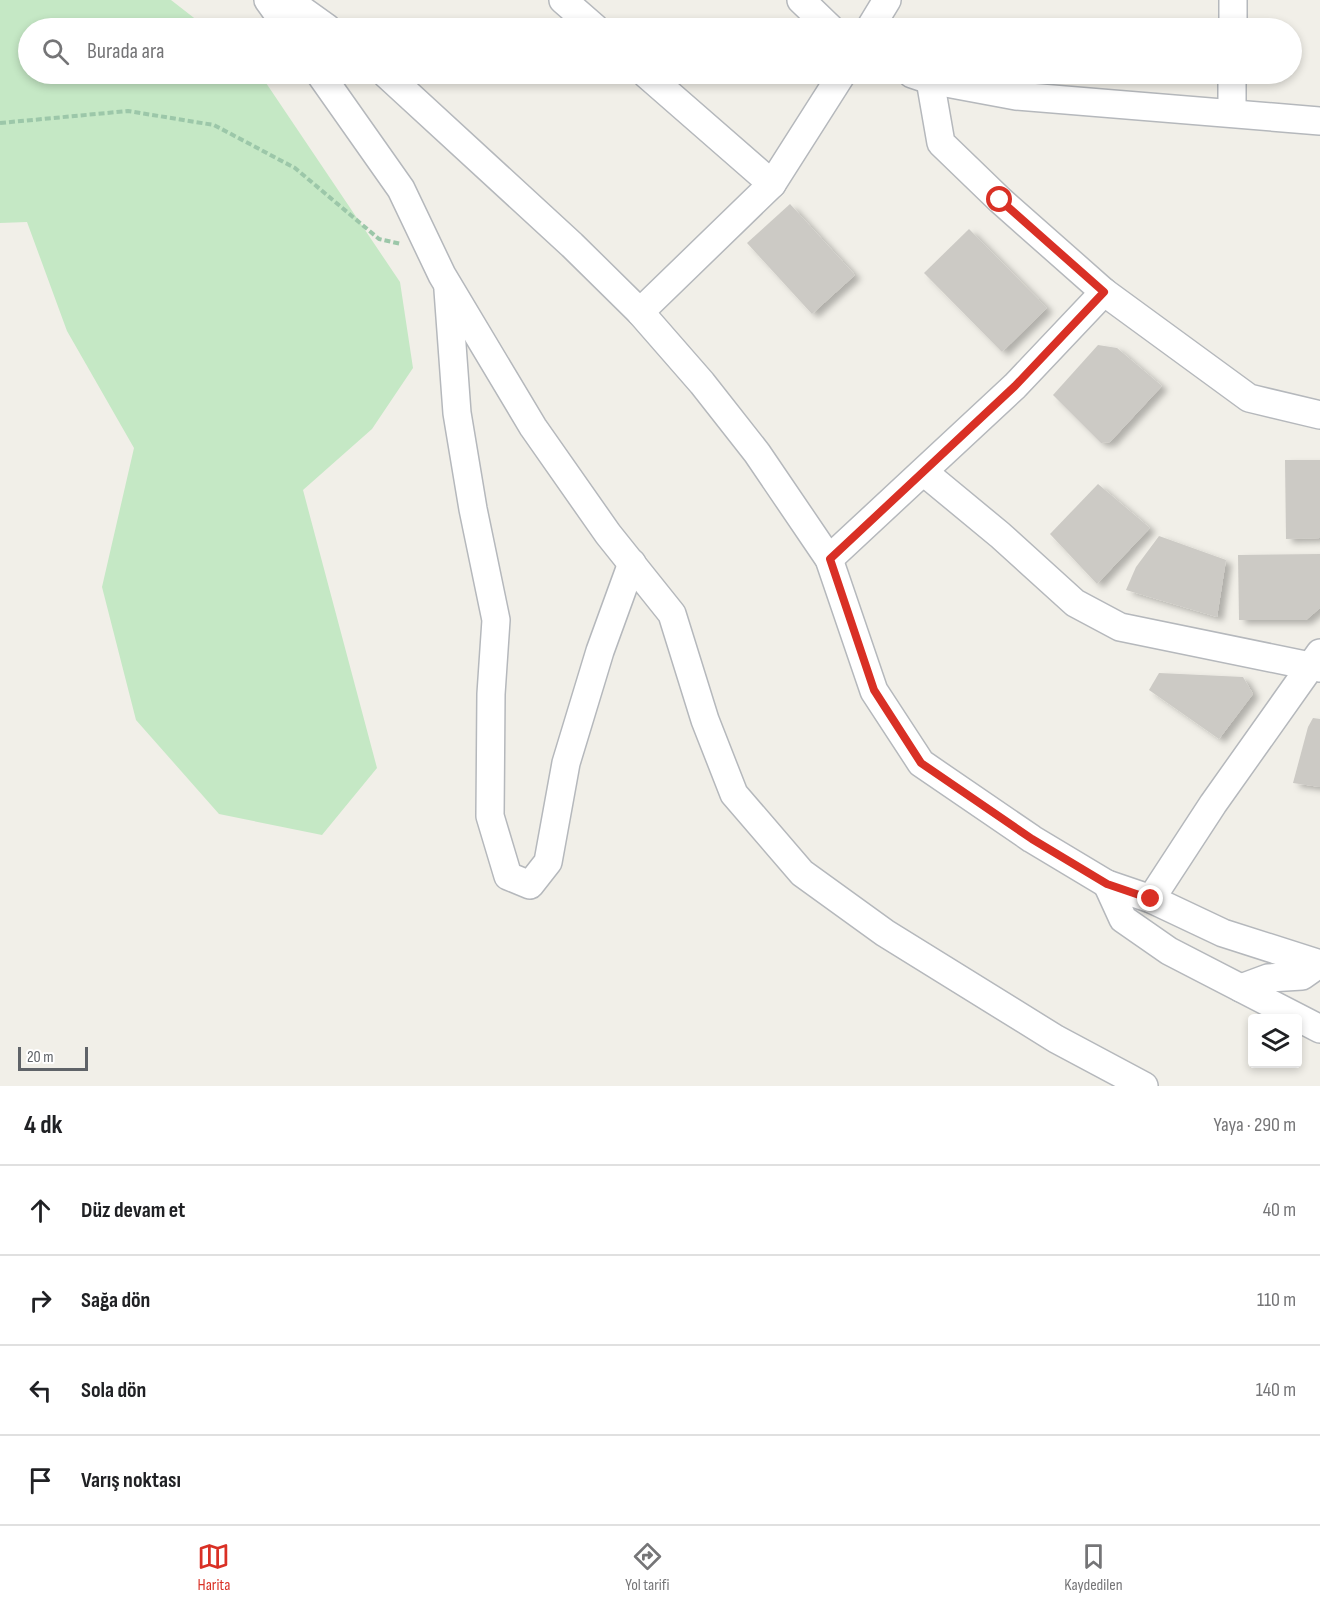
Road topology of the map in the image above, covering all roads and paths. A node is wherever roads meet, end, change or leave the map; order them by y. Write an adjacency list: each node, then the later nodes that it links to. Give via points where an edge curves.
1 (268, 0): 7 (street)
2 (288, 0): 8 (street)
3 (563, 0): 9 (street)
4 (801, 0): 10 (street)
5 (887, 0): 11 (street)
6 (1233, 0): 12 (street)
7 (281, 18)
8 (313, 18)
9 (584, 18)
10 (820, 18)
11 (876, 18)
12 (1233, 18)
13 (327, 84): 24 (street, via 401,189)
14 (397, 84): 27 (street)
15 (657, 84): 23 (street)
16 (836, 84): 23 (street)
17 (923, 84): 26 (street, via 941,143)
18 (956, 84): 20 (street, via 1016,96)
19 (1233, 84): 20 (street)
20 (1232, 113): 21 (street)
21 (1320, 121)
22 (0, 123): 24 (path, via 128,111 214,125 295,168 379,239)
23 (772, 184): 27 (street)
24 (431, 251): 25 (street)
25 (447, 283): 31 (street, via 533,427); 31 (street, via 458,413 496,620 490,816 508,876 530,885 548,862 566,763)
26 (1104, 292): 28 (street, via 1249,398); 29 (street, via 1015,386)
27 (640, 312): 30 (street, via 757,453)
28 (1320, 416)
29 (924, 473): 30 (street); 32 (street, via 1075,603 1120,627)
30 (830, 559): 33 (street, via 874,690 921,763 1032,839)
31 (632, 563): 38 (street, via 672,614 705,720 734,794 802,873 905,946 1056,1040)
32 (1317, 662): 34 (street, via 1213,804)
33 (1107, 884): 34 (street); 36 (street, via 1123,920 1169,951)
34 (1151, 899): 35 (street, via 1223,933)
35 (1320, 964): 36 (street, via 1302,976 1268,978)
36 (1241, 988): 37 (street)
37 (1320, 1029)
38 (1144, 1086)

